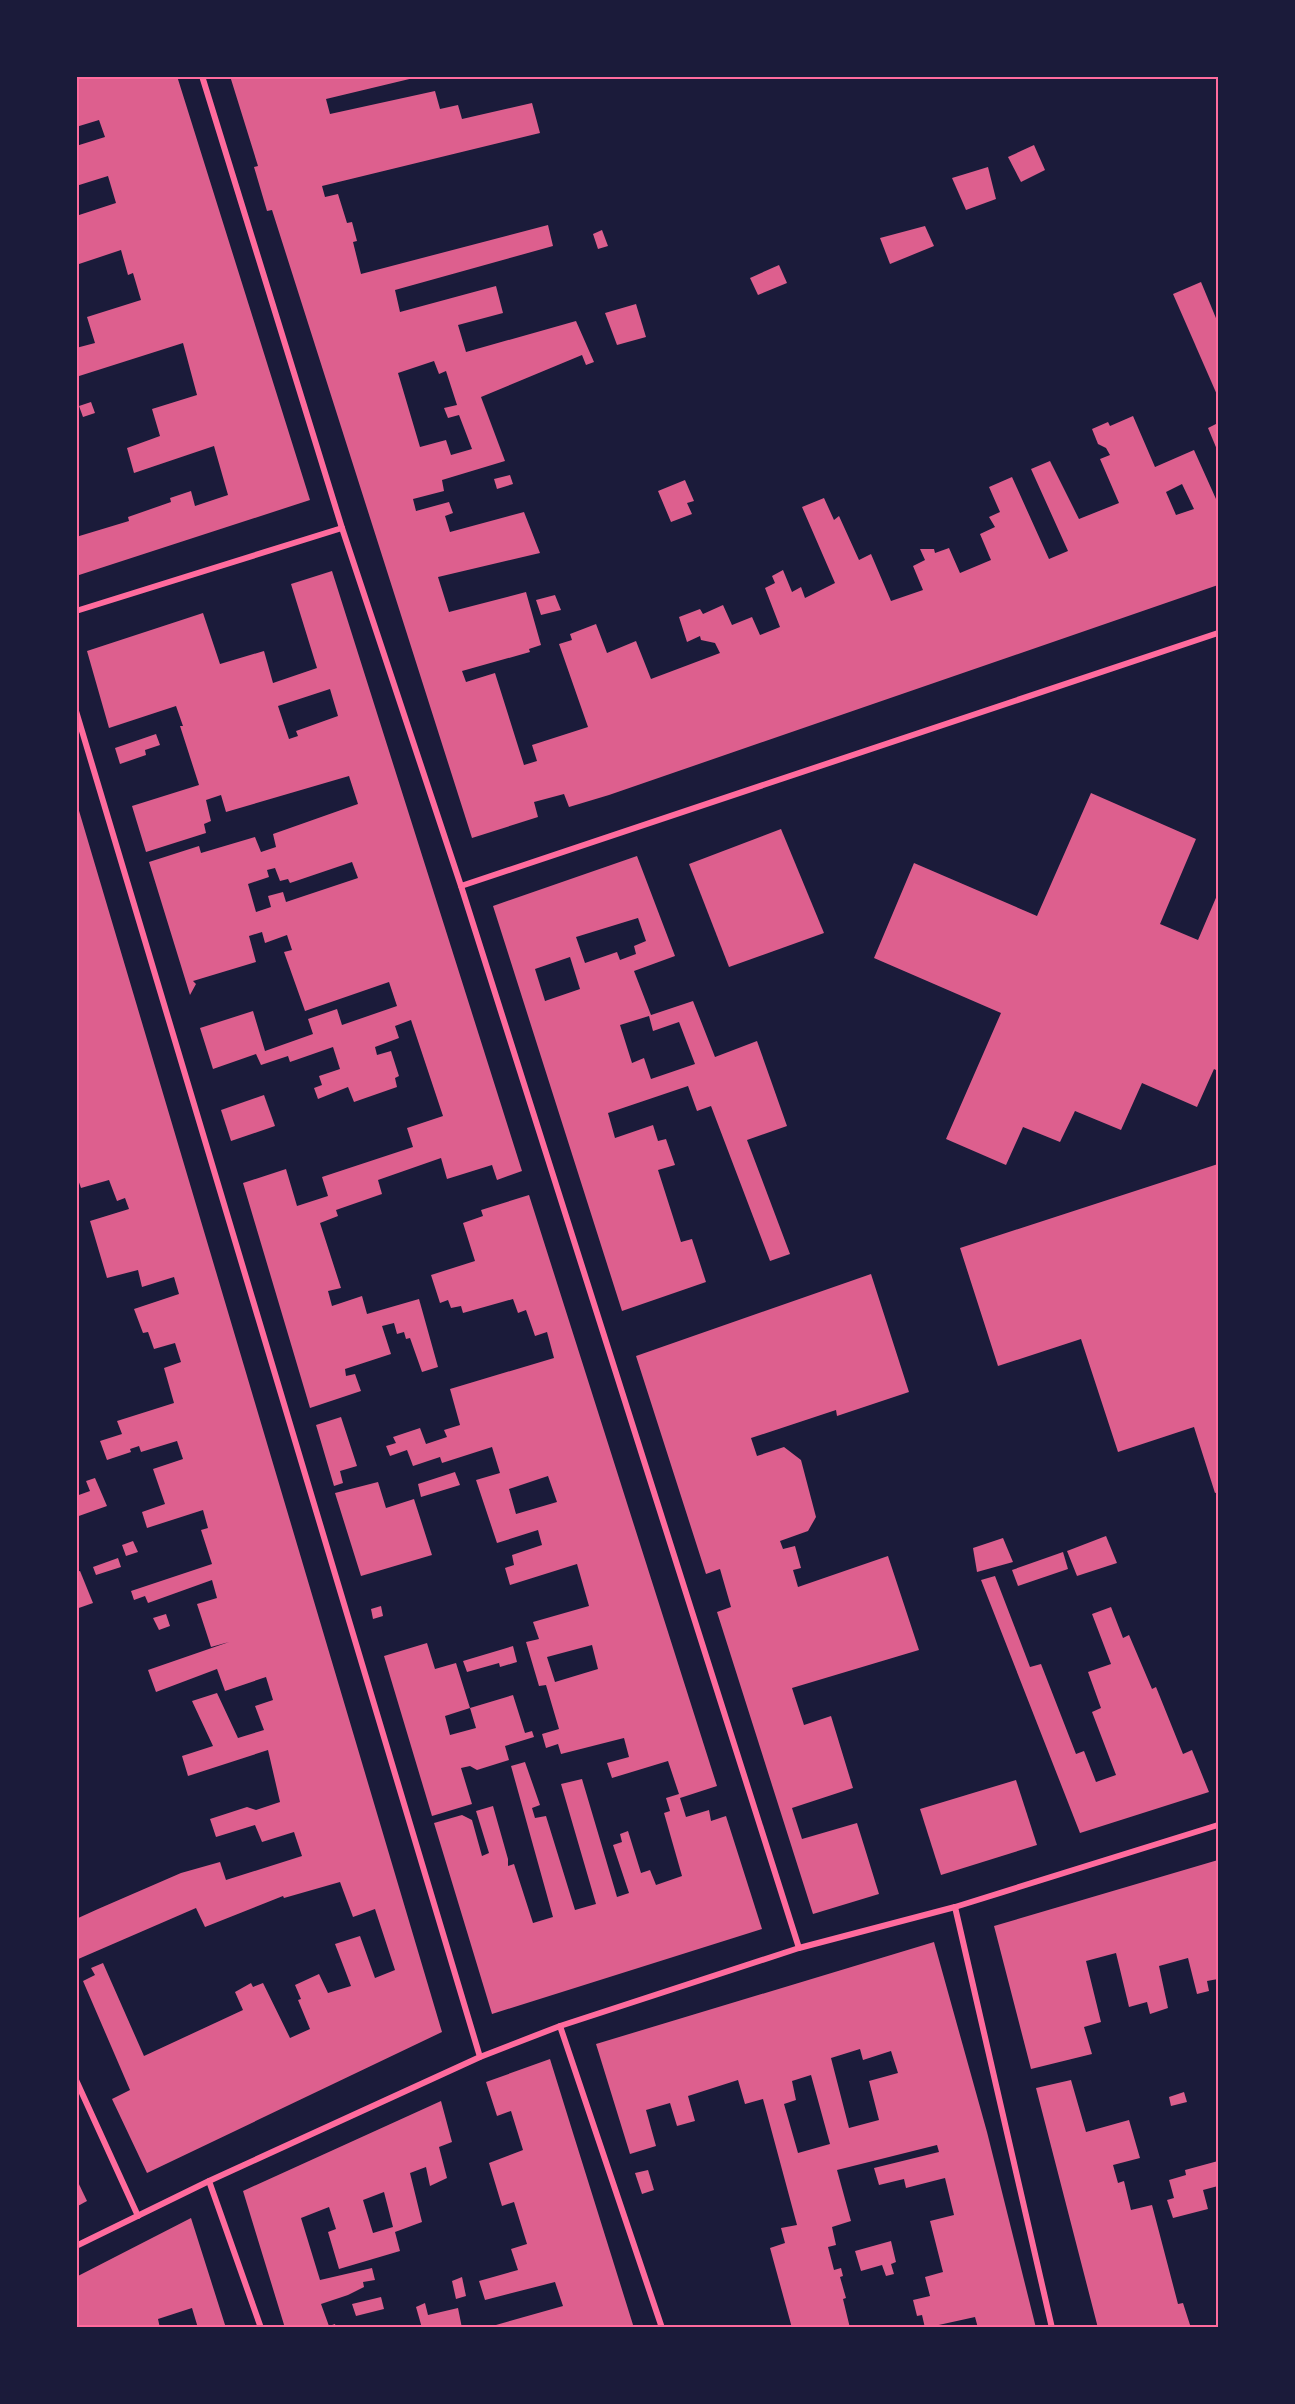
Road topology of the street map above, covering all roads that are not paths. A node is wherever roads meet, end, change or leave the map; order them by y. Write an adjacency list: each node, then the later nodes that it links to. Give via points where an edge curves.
1 (202, 76): 2 (street)
2 (342, 528): 3 (street); 6 (street)
3 (76, 611)
4 (1218, 633): 6 (street)
5 (76, 711): 11 (street)
6 (461, 886): 9 (street)
7 (1218, 1825): 8 (street)
8 (955, 1907): 9 (street); 18 (street)
9 (799, 1948): 10 (street)
10 (560, 2026): 11 (street); 17 (street)
11 (480, 2057): 13 (street)
12 (76, 2080): 14 (street)
13 (209, 2181): 14 (street); 16 (street)
14 (138, 2216): 15 (street)
15 (76, 2246)
16 (261, 2328)
17 (662, 2328)
18 (1052, 2328)

